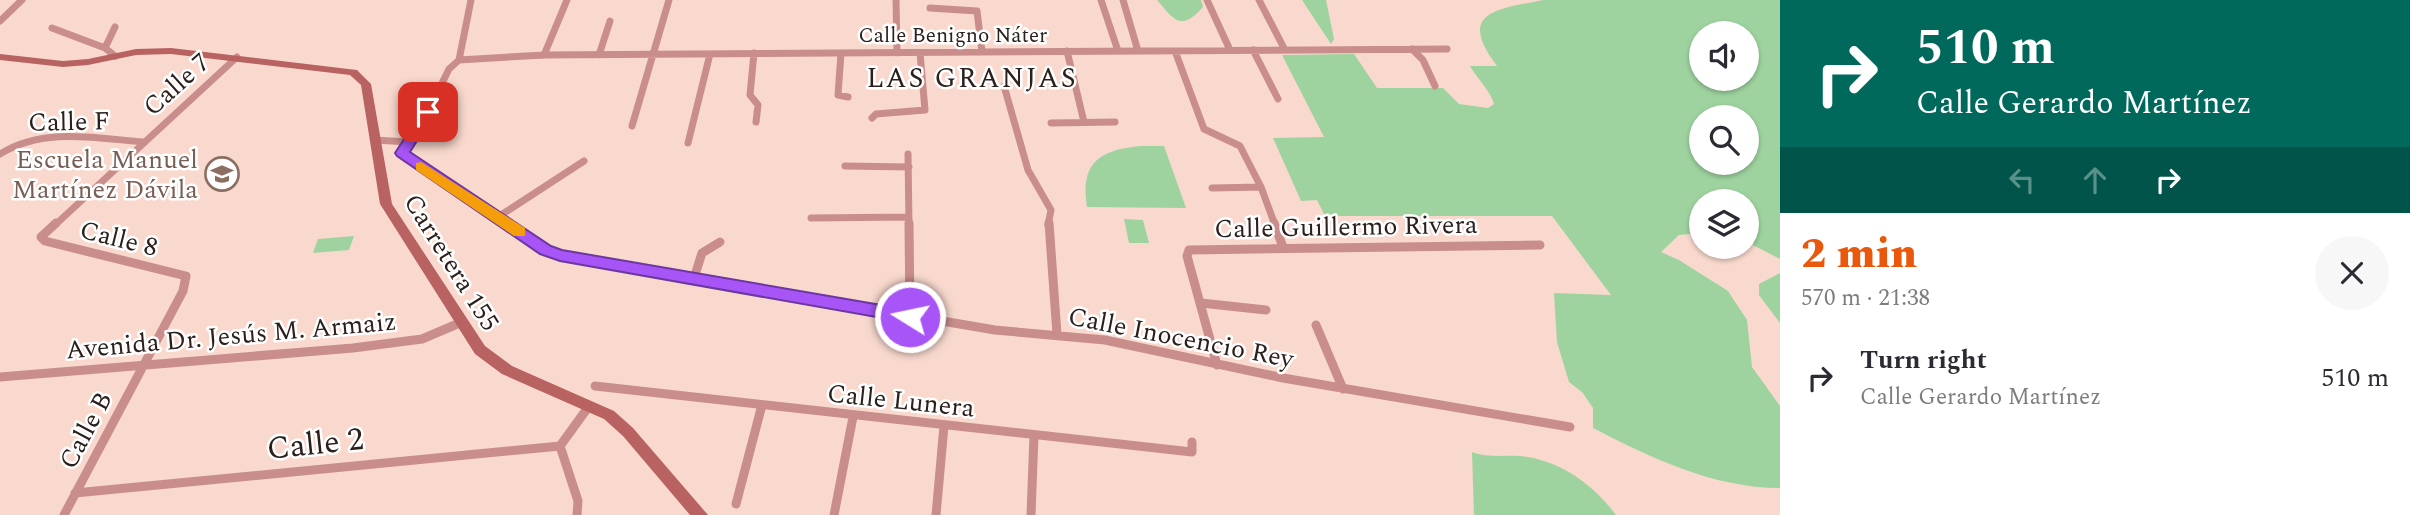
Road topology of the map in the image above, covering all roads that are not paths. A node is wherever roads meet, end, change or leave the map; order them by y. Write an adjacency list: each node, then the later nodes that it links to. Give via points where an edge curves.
1 (22, 0): 11 (street)
2 (471, 0): 36 (street)
3 (567, 0): 31 (street)
4 (668, 0): 33 (street)
5 (896, 0): 27 (street)
6 (1101, 0): 21 (street)
7 (1123, 0): 22 (street)
8 (1207, 0): 17 (street)
9 (1259, 0): 19 (street)
10 (930, 8): 25 (street, via 977,11)
11 (0, 21)
12 (610, 21): 32 (street)
13 (52, 27): 24 (street)
14 (115, 27): 24 (street)
15 (1412, 49): 16 (street, Calle Benigno Náter); 19 (street, Calle Benigno Náter); 38 (street, via 1423,60)
16 (1447, 49)
17 (1230, 50): 18 (street, Calle Benigno Náter); 23 (street, Calle Benigno Náter)
18 (1253, 50): 19 (street, Calle Benigno Náter); 40 (street)
19 (1285, 50)
20 (1067, 51): 21 (street, Calle Benigno Náter); 25 (street, Calle Benigno Náter); 43 (street)
21 (1118, 51): 22 (street, Calle Benigno Náter)
22 (1138, 51): 23 (street, Calle Benigno Náter)
23 (1175, 51): 56 (street, via 1204,129 1240,146)
24 (110, 52): 34 (street, Carretera 155, via 63,64); 35 (street, Carretera 155)
25 (982, 52): 28 (street, Calle Benigno Náter)
26 (841, 53): 27 (street, Calle Benigno Náter); 30 (street, Calle Benigno Náter); 39 (street, via 838,94)
27 (897, 53): 28 (street, Calle Benigno Náter)
28 (920, 53): 41 (street, via 925,110)
29 (710, 54): 30 (street, Calle Benigno Náter); 33 (street, Calle Benigno Náter); 50 (street)
30 (754, 54): 42 (street, via 750,95 758,106)
31 (544, 55): 32 (street, Calle Benigno Náter); 36 (street, Calle Benigno Náter)
32 (599, 55): 33 (street, Calle Benigno Náter)
33 (653, 55): 46 (street)
34 (0, 57)
35 (237, 57): 47 (street, Carretera 155, via 353,72 366,84); 48 (street, Calle 7)
36 (459, 60): 49 (street, via 449,69)
37 (1004, 86): 70 (street, via 1028,170 1051,209 1047,232)
38 (1435, 86)
39 (848, 97)
40 (1278, 99)
41 (872, 118)
42 (756, 122)
43 (1084, 122): 44 (street); 45 (street)
44 (1115, 122)
45 (1051, 123)
46 (632, 127)
47 (375, 140): 49 (street); 68 (street, Carretera 155, via 386,204)
48 (142, 142): 51 (street, Calle F, via 25,139); 71 (street, Calle 8, via 41,237 186,276 183,291)
49 (408, 142): 59 (street, Calle Inocencio Rey, via 402,153)
50 (688, 143)
51 (0, 154)
52 (908, 154): 55 (street)
53 (584, 161): 59 (street)
54 (845, 166): 55 (street)
55 (909, 167): 58 (street)
56 (1261, 187): 57 (street); 63 (street)
57 (1212, 189)
58 (909, 217): 60 (street); 67 (street)
59 (498, 218): 64 (street, Calle Inocencio Rey, via 560,256)
60 (811, 218)
61 (720, 242): 64 (street, via 702,253)
62 (1540, 245): 63 (street, Calle Guillermo Rivera)
63 (1283, 247): 65 (street, Calle Guillermo Rivera, via 1189,250 1186,256)
64 (694, 278): 67 (street, Calle Inocencio Rey)
65 (1201, 303): 66 (street); 72 (street, Calle Guillermo Rivera)
66 (1266, 310)
67 (910, 317): 70 (street, Calle Inocencio Rey)
68 (463, 322): 71 (street, Avenida Dr. Jesús M. Armaiz, via 408,341); 77 (street, Carretera 155, via 480,350 494,362)
69 (1316, 325): 75 (street)
70 (1057, 334): 72 (street, Calle Inocencio Rey)
71 (144, 365): 73 (street, Avenida Dr. Jesús M. Armaiz); 84 (street, Calle B)
72 (1217, 365): 75 (street, Calle Inocencio Rey)
73 (0, 377)
74 (595, 386): 76 (street, Calle Lunera)
75 (1343, 388): 80 (street, Calle Inocencio Rey)
76 (762, 405): 78 (street, Calle Lunera); 85 (street)
77 (589, 406): 83 (street); 88 (street, Carretera 155, via 609,415 628,432)
78 (853, 417): 79 (street, Calle Lunera); 89 (street)
79 (944, 426): 81 (street, Calle Lunera); 90 (street)
80 (1570, 427)
81 (1034, 435): 82 (street, Calle Lunera, via 1192,452); 91 (street)
82 (1192, 442)
83 (560, 446): 84 (street, Calle 2); 87 (street, via 578,501)
84 (75, 493): 86 (street, Calle B)
85 (736, 504)
86 (64, 515)
87 (577, 515)
88 (700, 515)
89 (834, 515)
90 (936, 515)
91 (1031, 515)

